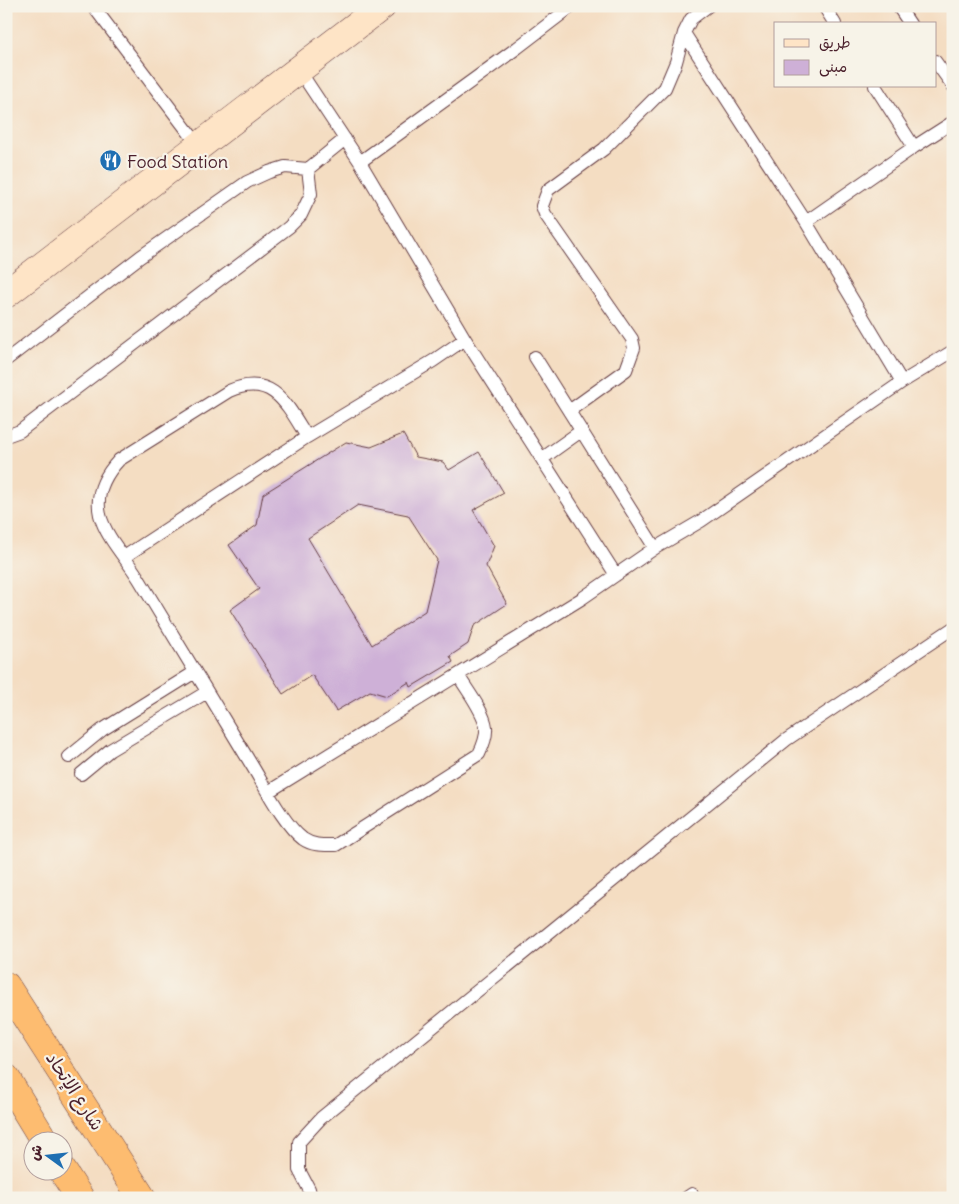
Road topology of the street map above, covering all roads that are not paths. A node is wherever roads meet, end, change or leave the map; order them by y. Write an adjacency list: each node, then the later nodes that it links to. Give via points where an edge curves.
1 (93, 6): 16 (lane)
2 (382, 6): 11 (street)
3 (572, 6): 18 (lane)
4 (708, 6): 9 (lane, via 691,20)
5 (824, 6): 7 (lane)
6 (898, 6): 8 (lane)
7 (834, 22)
8 (909, 22)
9 (684, 33): 20 (lane); 27 (lane, via 665,88 604,149 556,183 544,198 545,214 632,339 634,348 626,370)
10 (936, 62): 12 (lane)
11 (299, 70): 15 (lane); 16 (street)
12 (953, 86)
13 (876, 88): 17 (lane)
14 (953, 122): 17 (lane)
15 (346, 139): 18 (lane); 19 (lane)
16 (199, 146): 21 (street)
17 (914, 147): 20 (lane)
18 (360, 162): 22 (lane)
19 (308, 169): 25 (lane, via 285,168 247,182); 29 (lane, via 310,194 301,215 289,227 20,431)
20 (806, 222): 26 (lane)
21 (6, 294)
22 (465, 339): 30 (lane, via 433,362); 31 (lane)
23 (953, 351): 26 (lane)
24 (535, 357): 27 (lane)
25 (6, 360)
26 (902, 382): 32 (lane, via 701,521)
27 (569, 411): 28 (lane)
28 (581, 431): 31 (lane); 32 (lane)
29 (6, 436)
30 (307, 437): 33 (lane); 33 (lane, via 284,400 262,387 240,386 119,460 108,473 99,499 104,525)
31 (543, 458): 34 (lane)
32 (655, 548): 34 (lane)
33 (124, 557): 36 (lane)
34 (616, 575): 37 (lane)
35 (953, 628): 48 (lane, via 786,740 321,1118 299,1142 299,1170)
36 (195, 672): 38 (lane); 39 (lane, via 102,730)
37 (458, 675): 41 (lane); 41 (lane, via 486,727 485,742 479,754 336,845 319,846 304,840 293,830)
38 (207, 692): 40 (lane, via 110,750); 41 (lane)
39 (69, 757)
40 (81, 774)
41 (268, 792)
42 (6, 986): 47 (highway, شارع الإتحاد)
43 (6, 1078): 44 (highway)
44 (39, 1132)
45 (70, 1182): 46 (highway)
46 (80, 1198)
47 (142, 1198)
48 (311, 1198)

